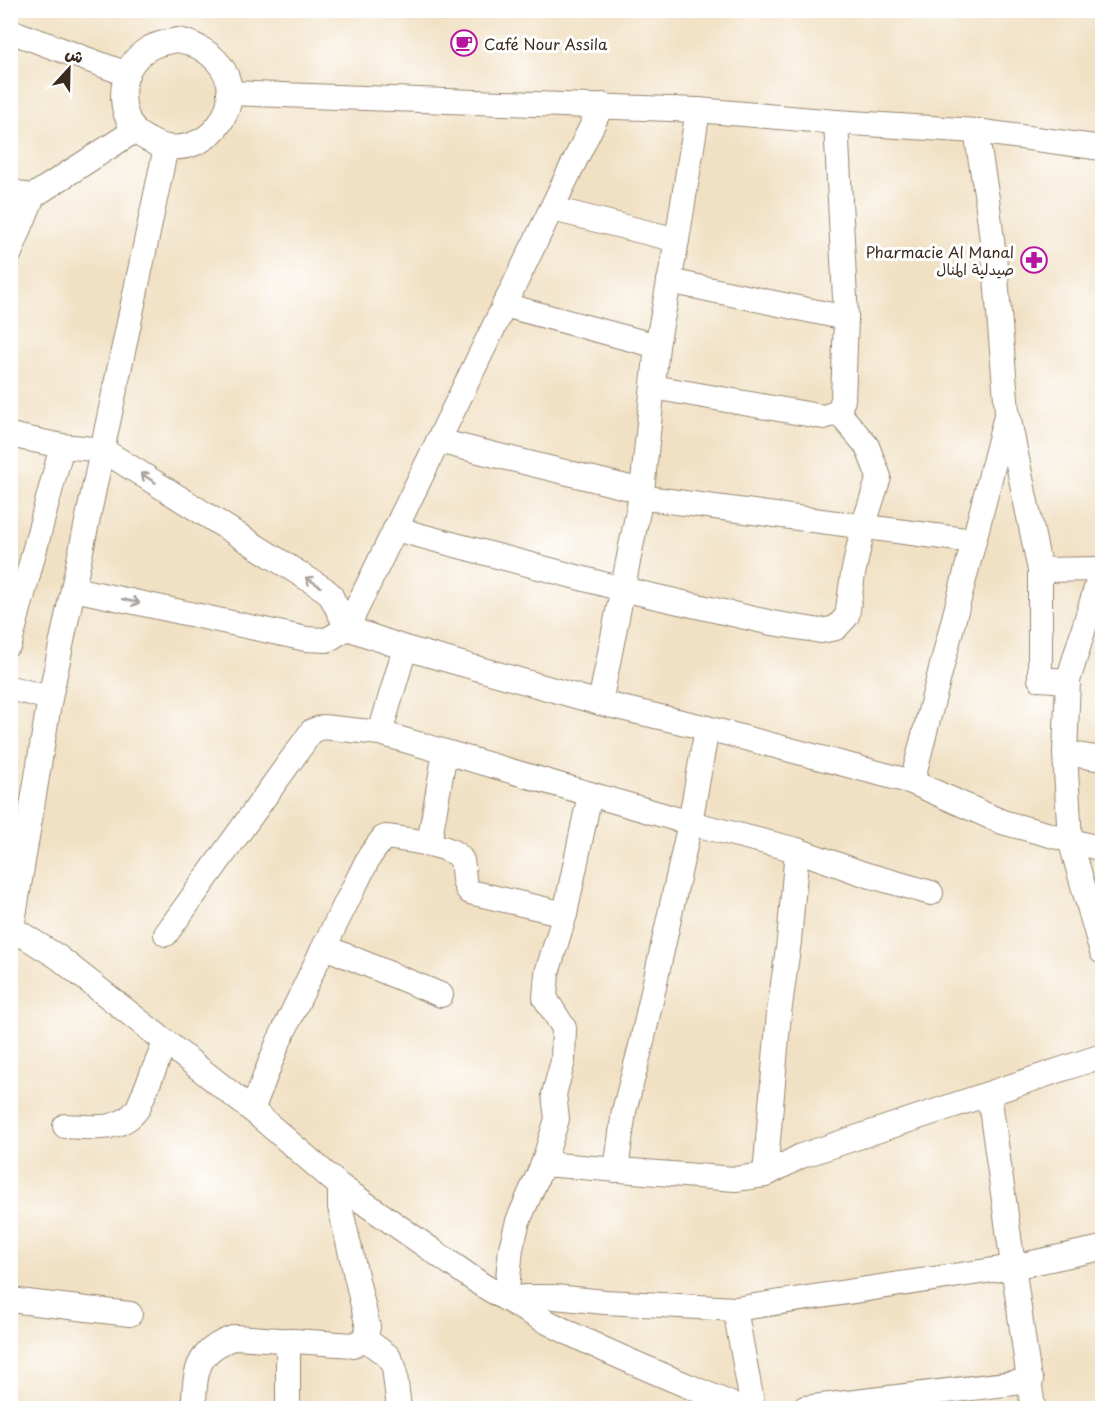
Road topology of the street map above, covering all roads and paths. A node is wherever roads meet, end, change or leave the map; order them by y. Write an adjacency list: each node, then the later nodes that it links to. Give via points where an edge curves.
1 (10, 31): 2 (street)
2 (127, 74): 3 (street, via 136,58 148,48 178,40 208,51 227,77); 7 (street, via 122,98)
3 (229, 93): 4 (street); 9 (street, via 218,128 185,147)
4 (602, 105): 5 (street); 13 (street)
5 (698, 110): 6 (street); 14 (street)
6 (836, 122): 8 (street); 18 (street)
7 (134, 131): 9 (street); 12 (street)
8 (976, 131): 10 (street); 21 (street, via 995,265)
9 (166, 147): 26 (street)
10 (1102, 148)
11 (10, 190): 12 (street)
12 (33, 196): 15 (street)
13 (553, 209): 14 (street); 17 (street)
14 (677, 240): 16 (street)
15 (10, 253)
16 (669, 282): 18 (street); 19 (street)
17 (504, 305): 19 (street); 24 (street)
18 (846, 318): 22 (street, via 843,400)
19 (657, 346): 20 (street)
20 (653, 387): 22 (street, via 824,417); 27 (street)
21 (1007, 411): 30 (street); 32 (street)
22 (838, 412): 28 (street, via 867,446 879,477)
23 (10, 435): 25 (street)
24 (438, 441): 27 (street); 29 (street)
25 (62, 446): 26 (street); 36 (street)
26 (103, 450): 33 (street); 35 (street, one-way to 26, via 324,589)
27 (641, 494): 28 (street); 34 (street)
28 (863, 527): 30 (street); 34 (street, via 847,616 836,628 821,631 772,623)
29 (395, 529): 34 (street); 35 (street)
30 (973, 541): 47 (street)
31 (1102, 569): 32 (street); 38 (street)
32 (1040, 570): 38 (street, via 1040,678)
33 (74, 589): 35 (street, one-way to 35, via 306,639 327,640); 40 (street)
34 (622, 589): 41 (street)
35 (347, 628): 37 (street)
36 (10, 644)
37 (405, 648): 41 (street); 43 (street)
38 (1068, 681): 45 (street)
39 (10, 688): 40 (street)
40 (50, 698): 56 (street)
41 (600, 703): 42 (street)
42 (707, 728): 47 (street); 49 (street)
43 (380, 733): 44 (street); 57 (street, via 323,727 312,731)
44 (445, 752): 48 (street); 51 (street)
45 (1065, 753): 46 (street); 50 (street)
46 (1102, 759)
47 (912, 782): 50 (street, via 1002,822)
48 (590, 794): 49 (street); 55 (street)
49 (690, 823): 53 (street); 67 (street, via 624,1111)
50 (1070, 840): 52 (street); 59 (street)
51 (429, 843): 55 (street, via 461,857 463,878 470,892); 58 (street, via 382,839)
52 (1102, 849)
53 (797, 850): 54 (street); 68 (street)
54 (931, 893)
55 (565, 914): 66 (street, via 547,973 545,998 564,1028 554,1094 557,1119)
56 (11, 932): 61 (street, via 58,957)
57 (166, 934)
58 (324, 947): 60 (street); 64 (street, via 278,1043)
59 (1102, 952)
60 (441, 995)
61 (165, 1043): 64 (street); 65 (street, via 132,1116 112,1127)
62 (1102, 1056): 63 (street)
63 (989, 1094): 68 (street, via 801,1156); 71 (street)
64 (252, 1110): 69 (street)
65 (65, 1126)
66 (543, 1164): 67 (street); 73 (street, via 518,1221)
67 (616, 1170): 68 (street, via 735,1179)
68 (765, 1175)
69 (340, 1186): 73 (street); 76 (street, via 340,1207 368,1327)
70 (1102, 1248): 71 (street)
71 (1013, 1267): 74 (street); 78 (street)
72 (10, 1299): 75 (street)
73 (506, 1299): 74 (street, via 555,1297); 82 (street, via 532,1315)
74 (735, 1309): 83 (street)
75 (130, 1314)
76 (365, 1339): 77 (street, via 353,1345); 81 (street, via 392,1361)
77 (288, 1340): 79 (street, via 236,1337 208,1350 199,1364); 80 (street)
78 (1031, 1381): 84 (street); 85 (street)
79 (194, 1408)
80 (288, 1408)
81 (399, 1408)
82 (740, 1408)
83 (753, 1408)
84 (805, 1408)
85 (1033, 1408)

